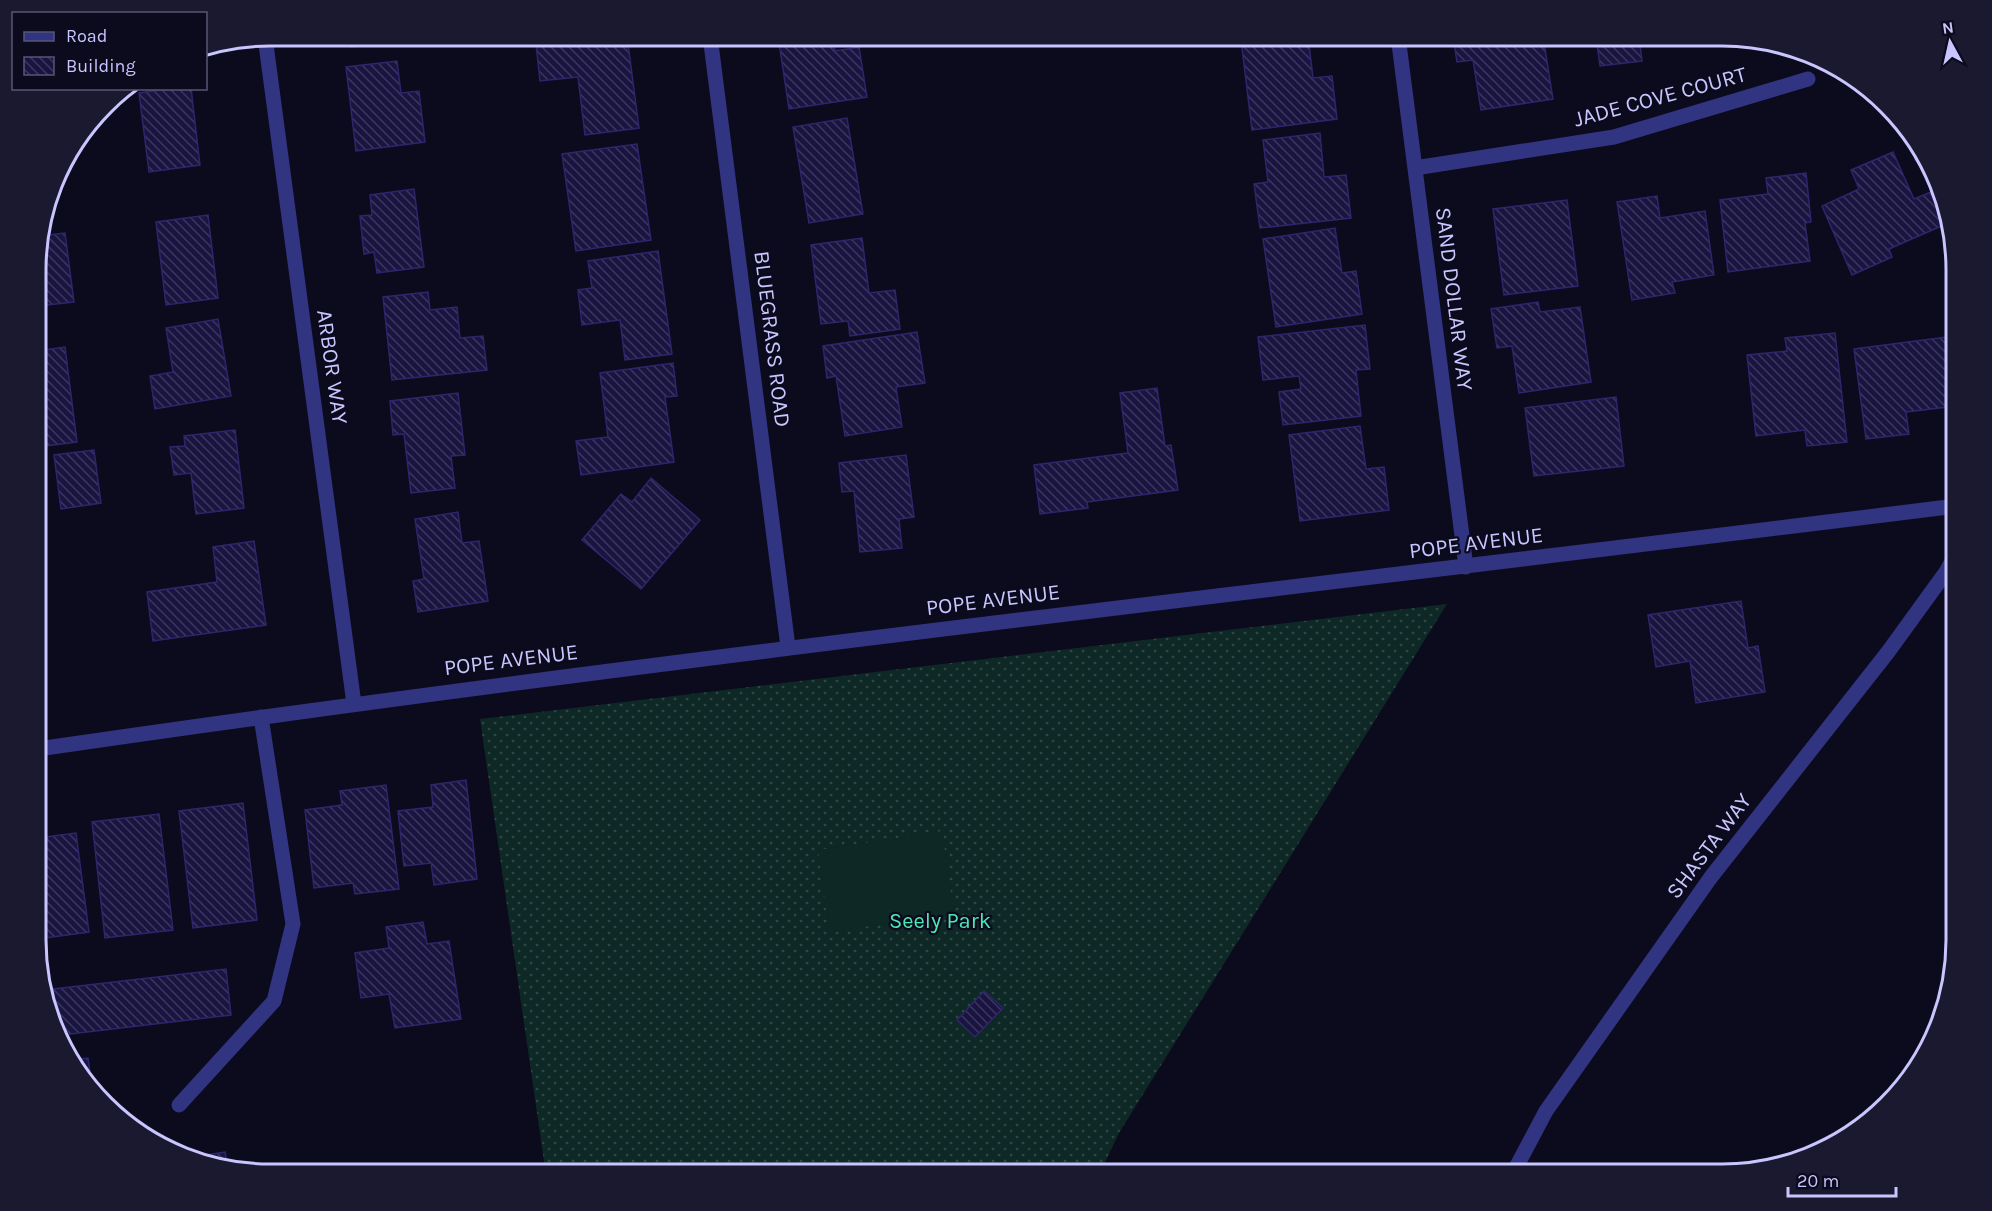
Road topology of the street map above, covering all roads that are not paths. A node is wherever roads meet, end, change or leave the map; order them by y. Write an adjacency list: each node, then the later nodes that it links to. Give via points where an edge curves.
1 (266, 46): 10 (street, ARBOR WAY)
2 (711, 46): 9 (street, BLUEGRASS ROAD)
3 (1399, 46): 5 (street, SAND DOLLAR WAY)
4 (1808, 79): 5 (street, JADE COVE COURT, via 1614,137)
5 (1415, 168): 7 (street, SAND DOLLAR WAY)
6 (1946, 507): 7 (street, POPE AVENUE)
7 (1466, 567): 9 (street, POPE AVENUE)
8 (1946, 572): 14 (street, SHASTA WAY, via 1711,877 1546,1111)
9 (788, 647): 10 (street, POPE AVENUE)
10 (354, 704): 11 (street, POPE AVENUE)
11 (261, 717): 12 (street, POPE AVENUE); 13 (street, via 293,924 274,1000)
12 (47, 748)
13 (178, 1105)
14 (1518, 1164)

